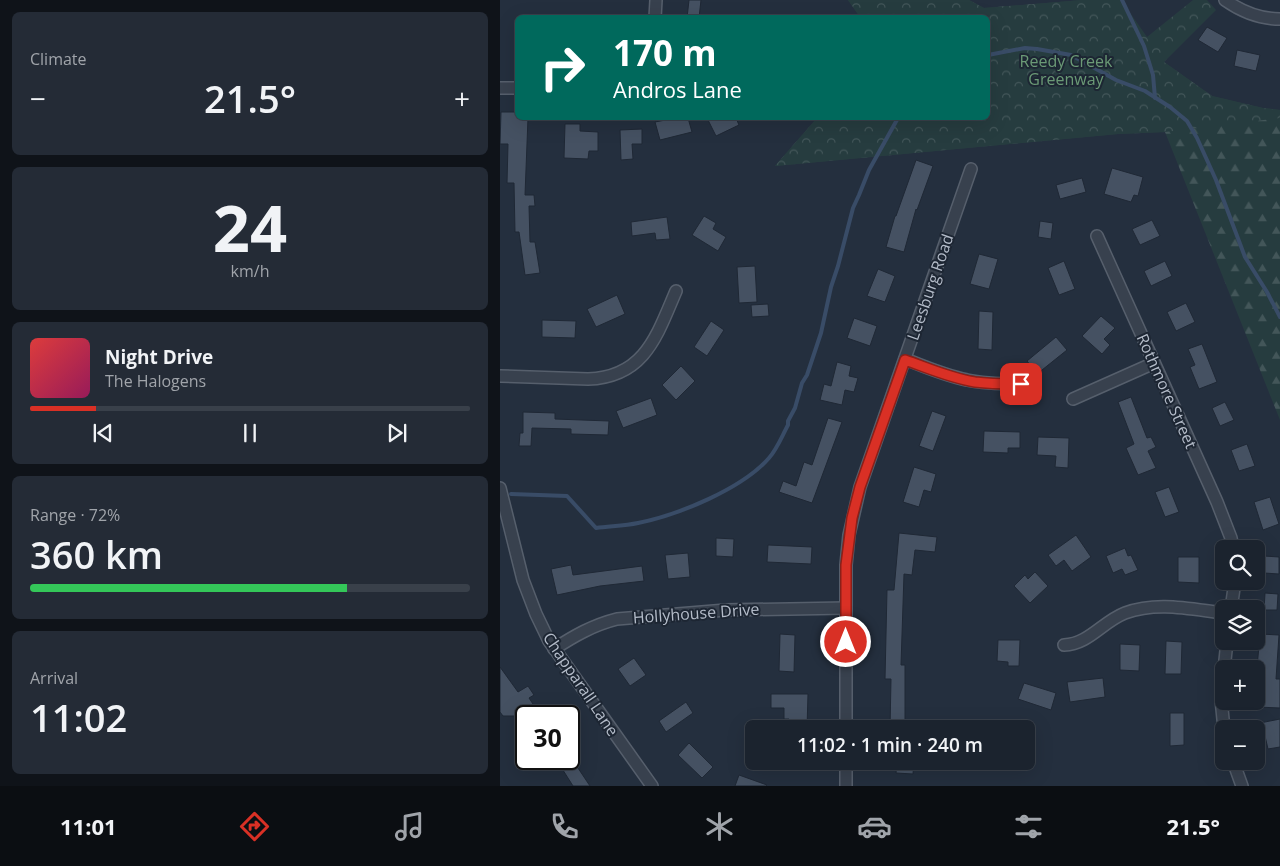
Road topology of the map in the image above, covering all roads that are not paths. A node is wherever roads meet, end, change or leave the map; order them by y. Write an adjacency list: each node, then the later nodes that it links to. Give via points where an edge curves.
1 (656, 0): 3 (street)
2 (1225, 0): 4 (street, via 1249,14)
3 (655, 15)
4 (1280, 20)
5 (500, 88): 6 (street)
6 (515, 88)
7 (971, 169): 10 (street, Leesburg Road)
8 (1096, 236): 11 (street, Rothmore Street)
9 (676, 291): 12 (street, via 654,342 639,360 621,372 588,379)
10 (905, 360): 13 (street, via 965,380); 17 (street, Leesburg Road, via 852,518 846,565)
11 (1154, 363): 14 (street); 16 (street, Rothmore Street, via 1218,502)
12 (500, 376)
13 (1021, 384)
14 (1073, 400)
15 (500, 488): 20 (street, Chapparall Lane, via 523,580)
16 (1231, 540)
17 (846, 608): 20 (street, Hollyhouse Drive, via 726,610 617,619 586,629); 22 (street, Leesburg Road)
18 (1215, 612): 19 (street, via 1169,606 1135,610 1113,619 1080,642)
19 (1064, 645)
20 (554, 649): 26 (street, Chapparall Lane)
21 (1226, 650): 23 (street, via 1221,699)
22 (846, 720)
23 (1223, 720)
24 (846, 770): 27 (street)
25 (1236, 770): 28 (street)
26 (652, 786)
27 (846, 786)
28 (1242, 786)

